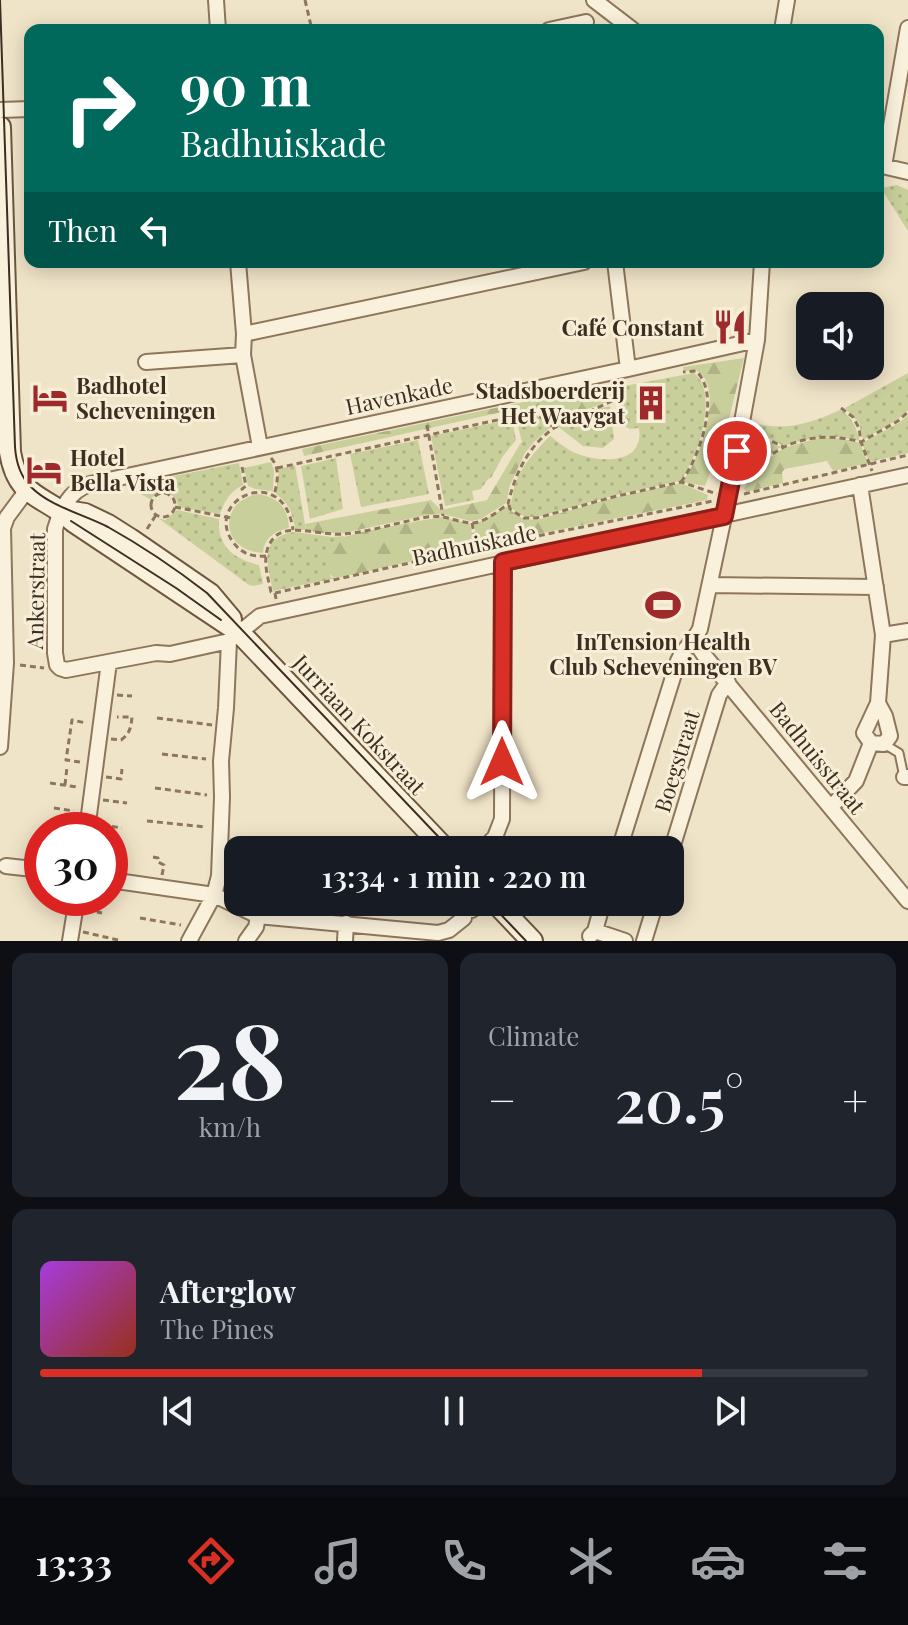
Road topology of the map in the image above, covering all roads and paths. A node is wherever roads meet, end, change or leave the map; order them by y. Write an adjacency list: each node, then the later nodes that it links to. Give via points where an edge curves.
1 (216, 0): 5 (street)
2 (305, 0): 6 (path)
3 (593, 0): 7 (street); 8 (street)
4 (787, 0): 9 (street)
5 (218, 24)
6 (311, 24)
7 (586, 24)
8 (625, 24)
9 (783, 24)
10 (908, 28): 14 (street)
11 (24, 109): 12 (street)
12 (0, 110)
13 (0, 127): 17 (main road)
14 (884, 151)
15 (884, 167): 16 (street)
16 (908, 172)
17 (1, 209): 24 (main road)
18 (238, 268): 22 (street)
19 (556, 268): 22 (street)
20 (616, 268): 27 (street)
21 (762, 268): 23 (street)
22 (244, 334): 25 (street)
23 (757, 340): 27 (street, Havenkade); 31 (street)
24 (3, 353): 46 (main road, via 10,452)
25 (243, 355): 26 (street); 36 (street)
26 (146, 362)
27 (628, 369): 32 (path, via 630,383 615,387 612,401); 36 (street, Havenkade)
28 (684, 372): 43 (path, via 696,371 703,378 707,419)
29 (841, 408): 35 (path, via 853,417)
30 (908, 412): 35 (path)
31 (742, 427): 37 (path); 49 (street)
32 (554, 428): 34 (path, via 534,412); 50 (path, via 527,455)
33 (428, 429): 34 (path)
34 (429, 435): 41 (path); 54 (path)
35 (861, 442): 37 (path, via 822,436); 40 (path)
36 (260, 447): 38 (street, Havenkade); 41 (path)
37 (784, 447): 49 (path)
38 (239, 452): 47 (path); 52 (street, Havenkade, via 90,484 71,495)
39 (908, 455): 40 (path)
40 (869, 464): 44 (path); 49 (path)
41 (277, 468): 48 (path)
42 (908, 475): 44 (street, Badhuiskade)
43 (681, 482): 49 (path); 50 (path, via 537,518 524,518)
44 (876, 482): 45 (street, Badhuiskade)
45 (860, 485): 55 (street, Badhuiskade); 65 (street)
46 (27, 490): 52 (main road); 73 (street, via 3,528)
47 (245, 495): 48 (path); 56 (path)
48 (274, 496): 58 (path, via 287,507)
49 (728, 498): 55 (street); 60 (path)
50 (508, 504): 57 (path)
51 (175, 507): 53 (path, via 169,516); 53 (path, via 170,495 158,494 151,503); 56 (path)
52 (61, 511): 70 (main road, via 108,525 196,583 222,607); 74 (street, Ankerstraat, via 55,529 55,653)
53 (156, 515): 59 (path)
54 (443, 516): 57 (path); 58 (path, via 344,534)
55 (724, 516): 62 (street, Badhuiskade); 64 (street)
56 (229, 517): 61 (path, via 227,531 236,545 249,555)
57 (472, 523): 60 (path)
58 (293, 530): 61 (path, via 275,537)
59 (144, 533)
60 (477, 548): 63 (path); 66 (path)
61 (266, 556): 66 (path)
62 (503, 562): 63 (street, Badhuiskade); 98 (street, via 502,819)
63 (480, 567): 67 (street, Badhuiskade)
64 (711, 585): 65 (street); 71 (street)
65 (876, 587): 69 (street)
66 (275, 593): 67 (path)
67 (279, 611): 70 (street, Badhuiskade, via 260,616)
68 (908, 631): 69 (street)
69 (883, 635): 76 (street)
70 (234, 637): 72 (street, Ankerstraat, via 170,654); 79 (street); 97 (main road, Jurriaan Kokstraat)
71 (694, 640): 75 (street, Badhuisstraat); 99 (street, via 680,655)
72 (109, 662): 74 (street, Ankerstraat); 78 (street)
73 (6, 663): 74 (path); 81 (street)
74 (60, 668)
75 (728, 682): 93 (street, Badhuisstraat); 100 (street, Boegstraat, via 719,695)
76 (878, 703): 80 (street, via 890,736); 80 (street, via 864,733)
77 (157, 718): 79 (path)
78 (101, 726): 78 (path, via 121,740 129,733 132,717); 91 (street); 91 (path, via 72,720 66,760)
79 (223, 727): 83 (street)
80 (878, 743): 86 (lane, via 899,753); 93 (street, via 856,781)
81 (0, 747)
82 (162, 754): 83 (path)
83 (221, 761): 90 (street)
84 (67, 767): 88 (path)
85 (122, 769): 91 (path, via 121,779)
86 (907, 778)
87 (50, 783): 88 (path)
88 (65, 785): 91 (path)
89 (155, 788): 90 (path)
90 (222, 797): 96 (street)
91 (91, 799): 92 (path); 94 (path)
92 (127, 803)
93 (831, 807): 108 (street, Badhuisstraat)
94 (54, 808)
95 (147, 821): 96 (path)
96 (222, 829): 106 (street)
97 (432, 836)
98 (495, 836)
99 (623, 836)
100 (676, 836)
101 (153, 857): 105 (path, via 164,865)
102 (6, 866): 103 (street)
103 (24, 868)
104 (128, 882): 105 (street)
105 (161, 886): 106 (street)
106 (214, 895): 107 (street); 117 (street)
107 (224, 900)
108 (908, 901)
109 (74, 916): 118 (street)
110 (258, 916): 116 (street); 121 (street)
111 (465, 916): 116 (street, via 438,933)
112 (508, 916): 123 (main road)
113 (598, 916): 124 (street, via 592,933)
114 (652, 916): 125 (street)
115 (140, 918): 117 (path)
116 (346, 923): 122 (street)
117 (196, 927): 120 (street)
118 (71, 936): 119 (path)
119 (118, 940)
120 (189, 941)
121 (246, 941)
122 (345, 941)
123 (532, 941)
124 (625, 941)
125 (644, 941)

